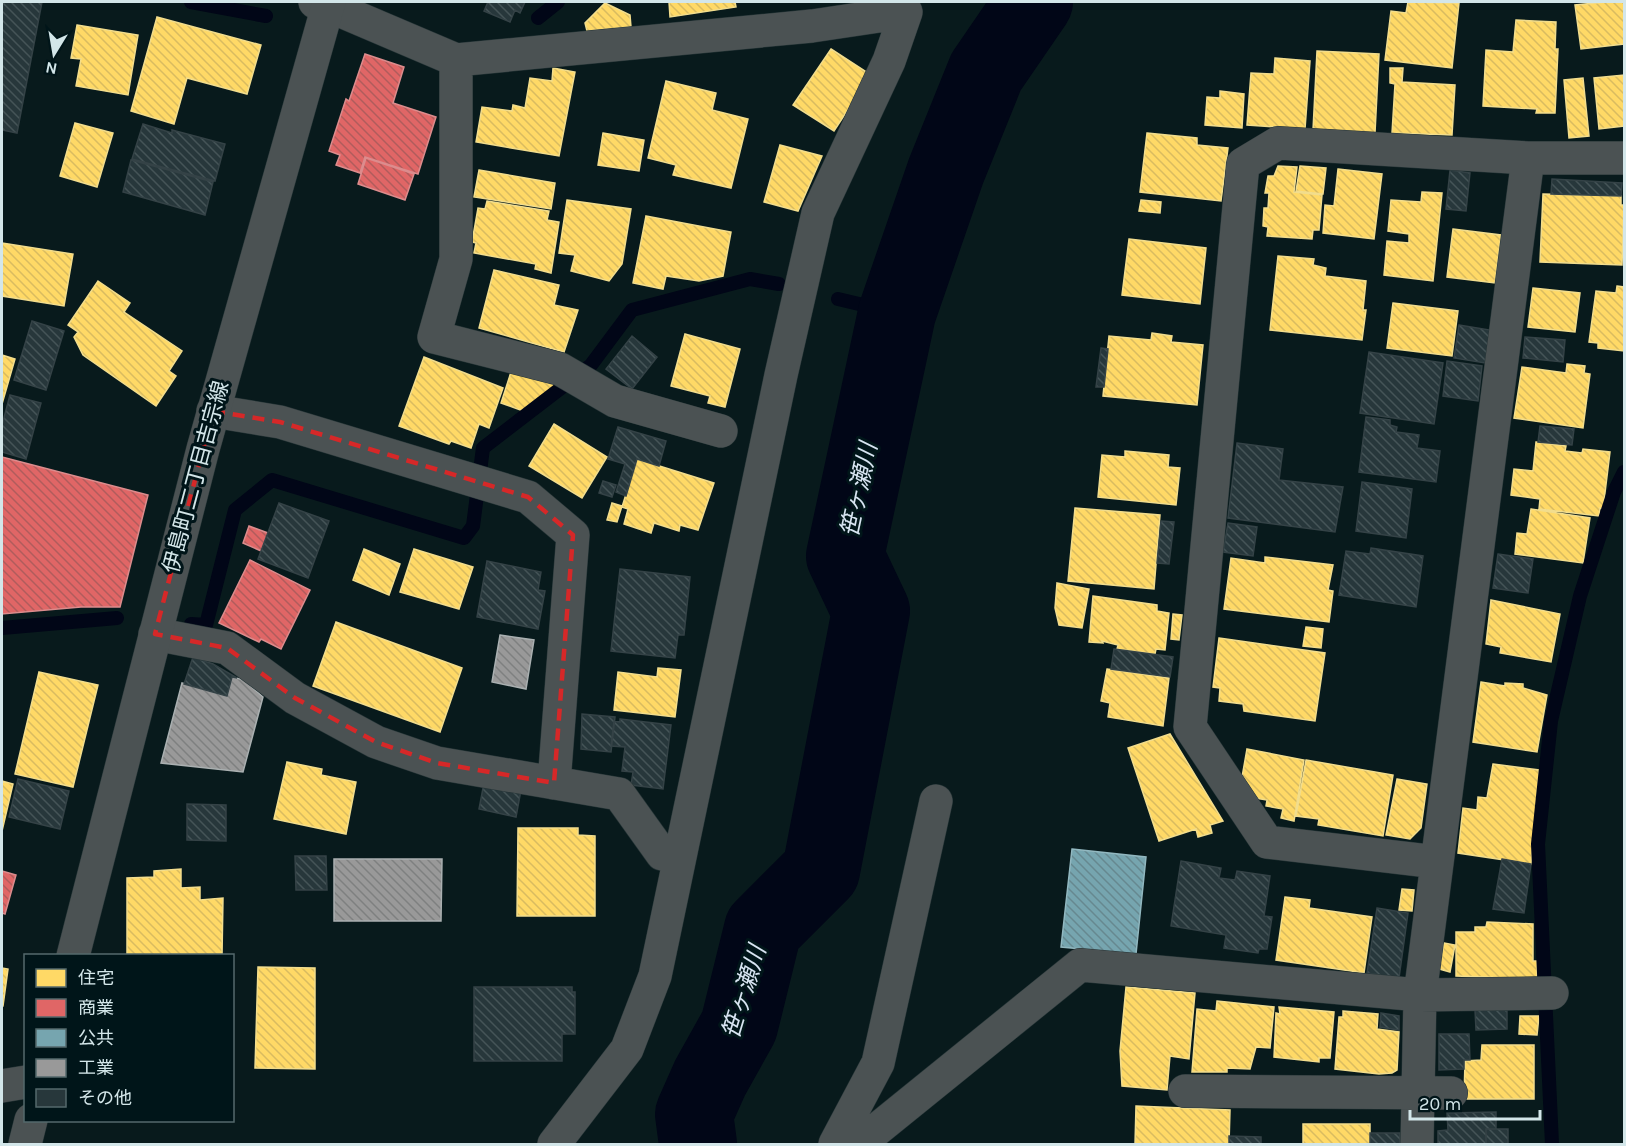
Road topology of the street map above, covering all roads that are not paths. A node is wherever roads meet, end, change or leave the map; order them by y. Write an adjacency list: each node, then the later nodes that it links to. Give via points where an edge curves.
1 (324, 2): 3 (street); 6 (street, 伊島町二丁目吉宗線)
2 (809, 14): 3 (street); 11 (street, via 906,12 889,61 819,213)
3 (456, 60): 7 (street, via 456,259 434,337 574,377 615,401)
4 (1528, 158): 5 (street); 12 (street); 12 (street, via 1278,143 1243,164 1190,727 1267,842)
5 (1624, 158)
6 (213, 411): 8 (street, 伊島町二丁目吉宗線); 9 (street, via 280,422 528,497 573,535)
7 (721, 431)
8 (155, 634): 9 (street, via 227,648 296,698 376,741 437,763); 13 (street, 伊島町二丁目吉宗線)
9 (554, 783): 11 (street, via 619,794 662,854)
10 (936, 801): 24 (street, via 878,1063)
11 (680, 857): 23 (street, via 656,976 627,1050)
12 (1437, 862): 15 (street)
13 (75, 954)
14 (1546, 993): 15 (street)
15 (1420, 995): 20 (street); 25 (street, via 1080,965)
16 (24, 1082): 17 (street)
17 (2, 1086)
18 (1185, 1091): 20 (street)
19 (1451, 1093): 20 (street)
20 (1418, 1094): 26 (street)
21 (30, 1122): 22 (street)
22 (25, 1144)
23 (554, 1144)
24 (835, 1144)
25 (859, 1144)
26 (1417, 1144)

